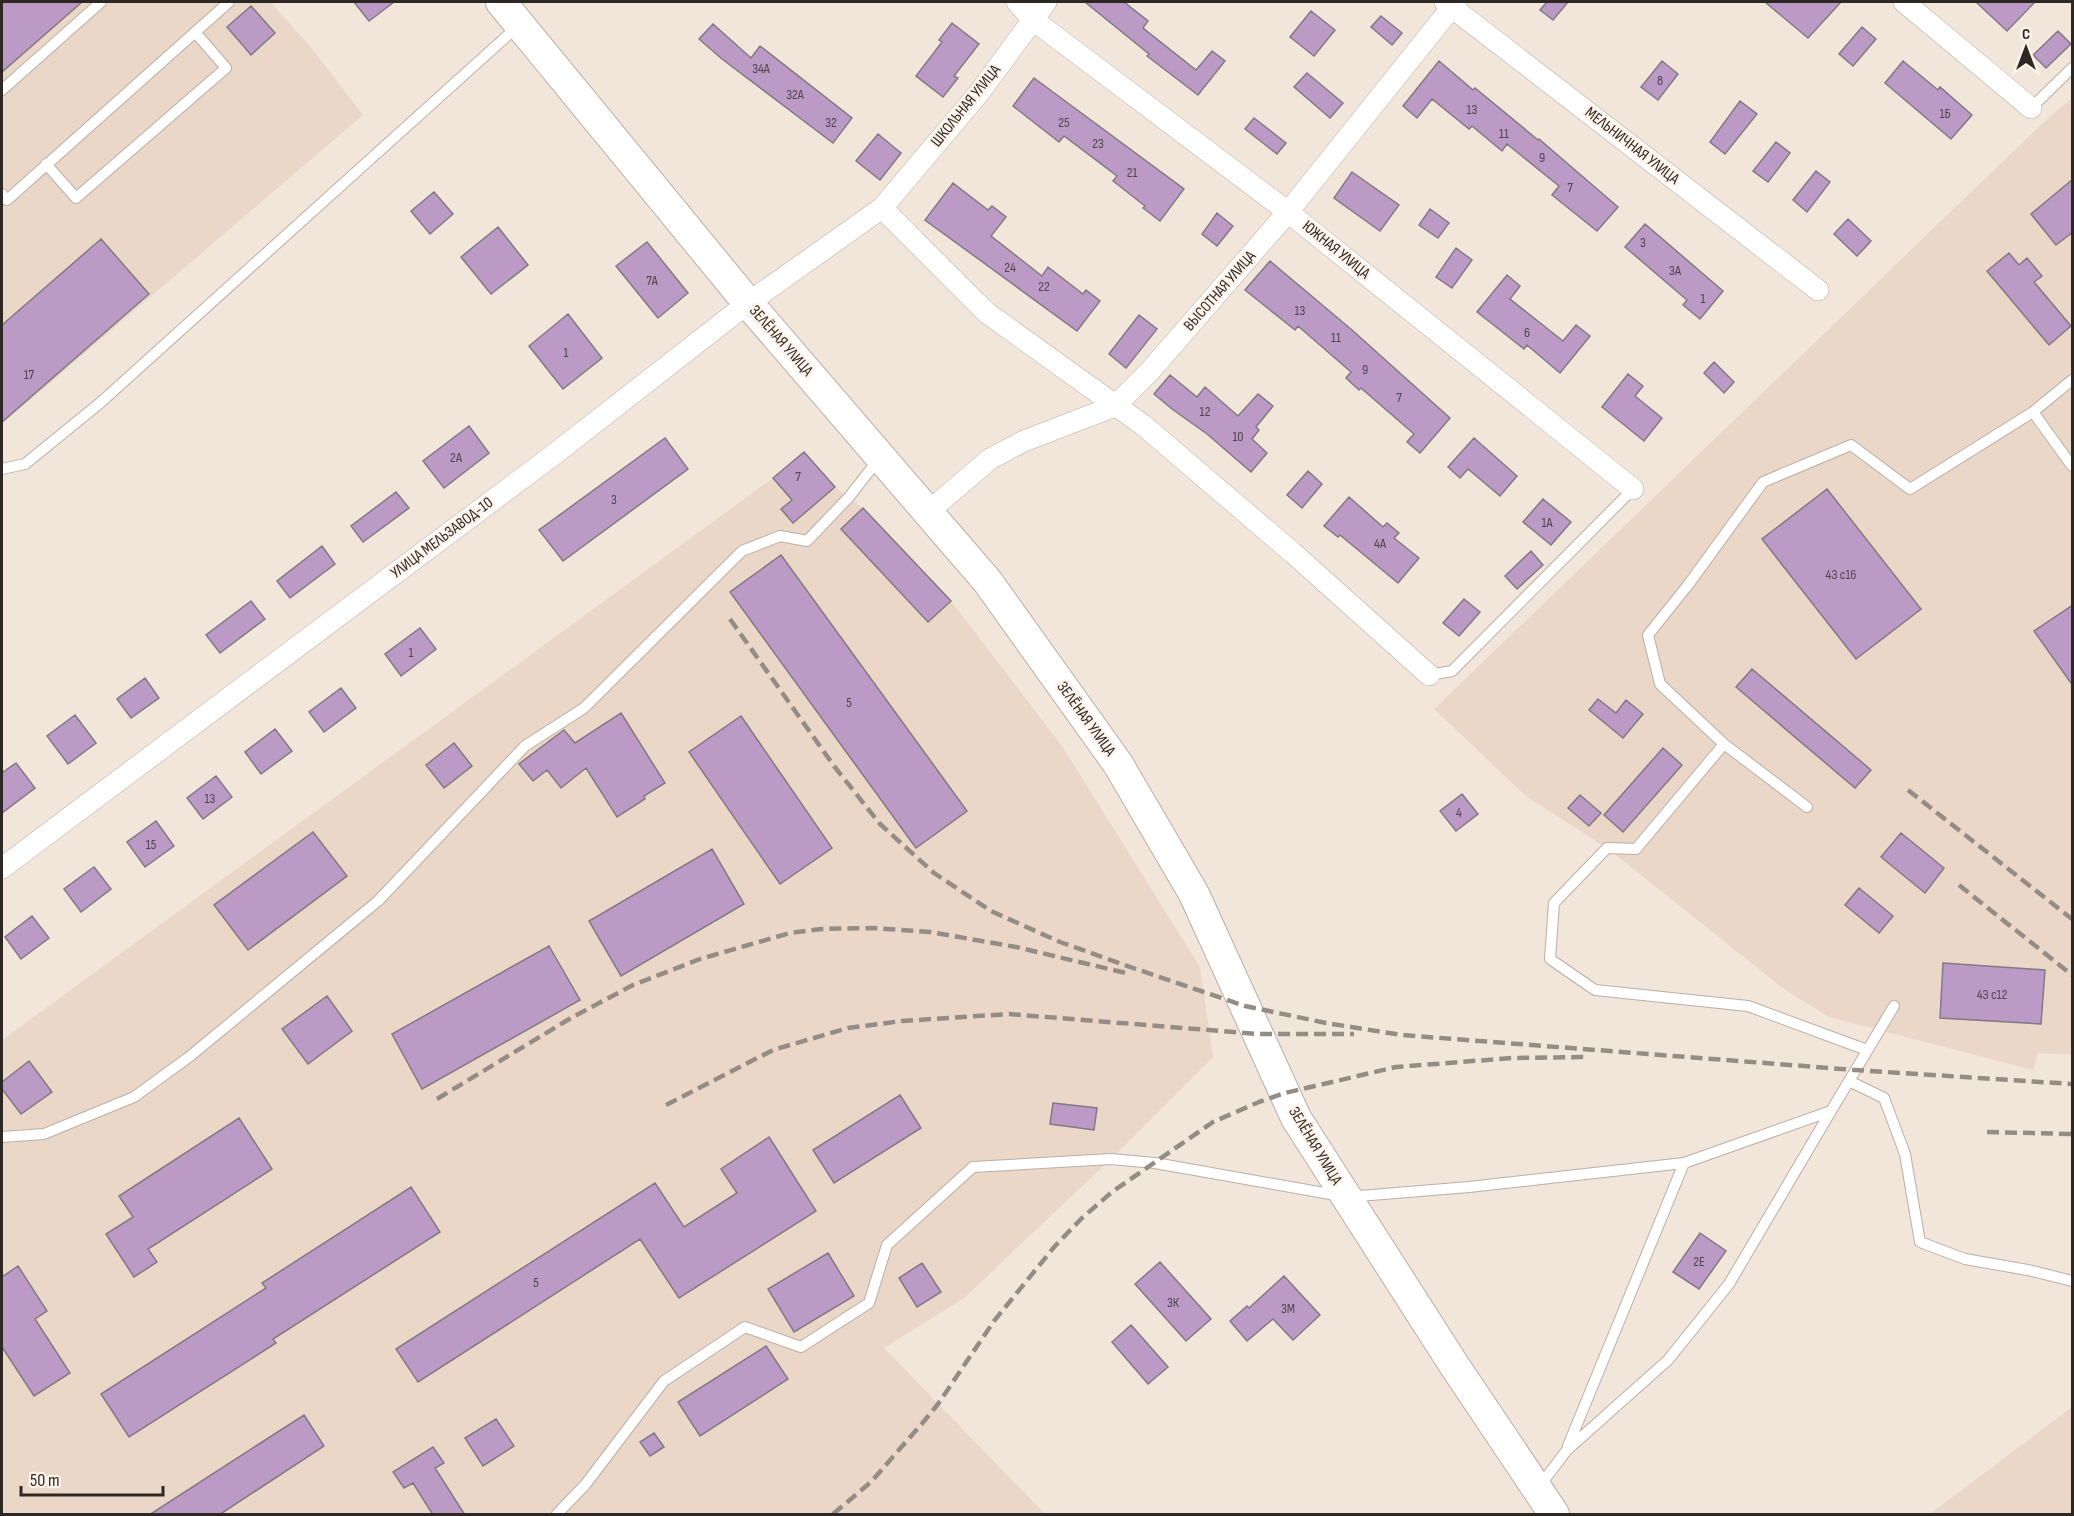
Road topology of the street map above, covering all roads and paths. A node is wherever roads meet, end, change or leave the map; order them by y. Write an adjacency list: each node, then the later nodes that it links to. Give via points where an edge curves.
1 (101, 2): 12 (lane)
2 (229, 2): 10 (lane)
3 (501, 2): 9 (street, ЗЕЛЁНАЯ УЛИЦА)
4 (1017, 2): 8 (street, ЮЖНАЯ УЛИЦА)
5 (1046, 2): 8 (street, ШКОЛЬНАЯ УЛИЦА)
6 (1904, 2): 13 (street)
7 (1451, 3): 17 (street, ВЫСОТНАЯ УЛИЦА); 18 (street, МЕЛЬНИЧНАЯ УЛИЦА)
8 (1032, 19): 16 (street, ШКОЛЬНАЯ УЛИЦА, via 979,93); 17 (street, ЮЖНАЯ УЛИЦА)
9 (521, 24): 19 (street, ЗЕЛЁНАЯ УЛИЦА); 25 (lane, via 100,403 25,464)
10 (195, 32): 14 (lane); 14 (lane, via 226,68 76,198)
11 (2073, 68): 13 (lane)
12 (2, 90)
13 (2031, 108)
14 (46, 165): 15 (lane, via 7,200)
15 (2, 194)
16 (882, 208): 19 (street, УЛИЦА МЕЛЬЗАВОД-10); 21 (street, via 987,314)
17 (1288, 212): 21 (street, ВЫСОТНАЯ УЛИЦА, via 1150,371); 26 (street, ЮЖНАЯ УЛИЦА)
18 (1818, 290)
19 (748, 303): 23 (street, ЗЕЛЁНАЯ УЛИЦА); 31 (street, УЛИЦА МЕЛЬЗАВОД-10, via 552,456)
20 (2073, 380): 22 (lane)
21 (1114, 406): 27 (street, ВЫСОТНАЯ УЛИЦА, via 1024,441 990,459); 28 (street, via 1143,425 1293,553)
22 (2034, 412): 24 (lane); 29 (lane, via 1910,489 1851,445 1763,482 1648,635 1660,684)
23 (880, 457): 27 (street, ЗЕЛЁНАЯ УЛИЦА); 36 (lane, via 807,541 780,536 742,551 584,708 525,746 378,901 189,1056 134,1097 44,1134)
24 (2073, 466)
25 (2, 469)
26 (1633, 489): 28 (lane, via 1452,671)
27 (928, 512): 38 (street, ЗЕЛЁНАЯ УЛИЦА, via 987,582 1118,764 1194,894 1296,1118)
28 (1429, 675)
29 (1724, 744): 30 (lane); 33 (lane, via 1636,849 1607,848 1554,903 1550,959 1595,990 1748,1006)
30 (1807, 807)
31 (2, 868)
32 (1894, 1006): 33 (lane)
33 (1867, 1050): 34 (lane)
34 (1849, 1081): 35 (lane); 39 (lane, via 1884,1098 1905,1154 1920,1242 1965,1259)
35 (1831, 1111): 37 (lane); 40 (lane, via 1729,1284 1668,1360)
36 (2, 1137)
37 (1684, 1163): 38 (lane); 40 (lane)
38 (1347, 1197): 41 (street, ЗЕЛЁНАЯ УЛИЦА); 42 (lane, via 1122,1160 972,1167 888,1245 869,1303 801,1347 745,1327 664,1381 585,1485)
39 (2073, 1281)
40 (1567, 1450): 41 (lane)
41 (1537, 1489): 43 (street, ЗЕЛЁНАЯ УЛИЦА)
42 (557, 1515)
43 (1554, 1515)

